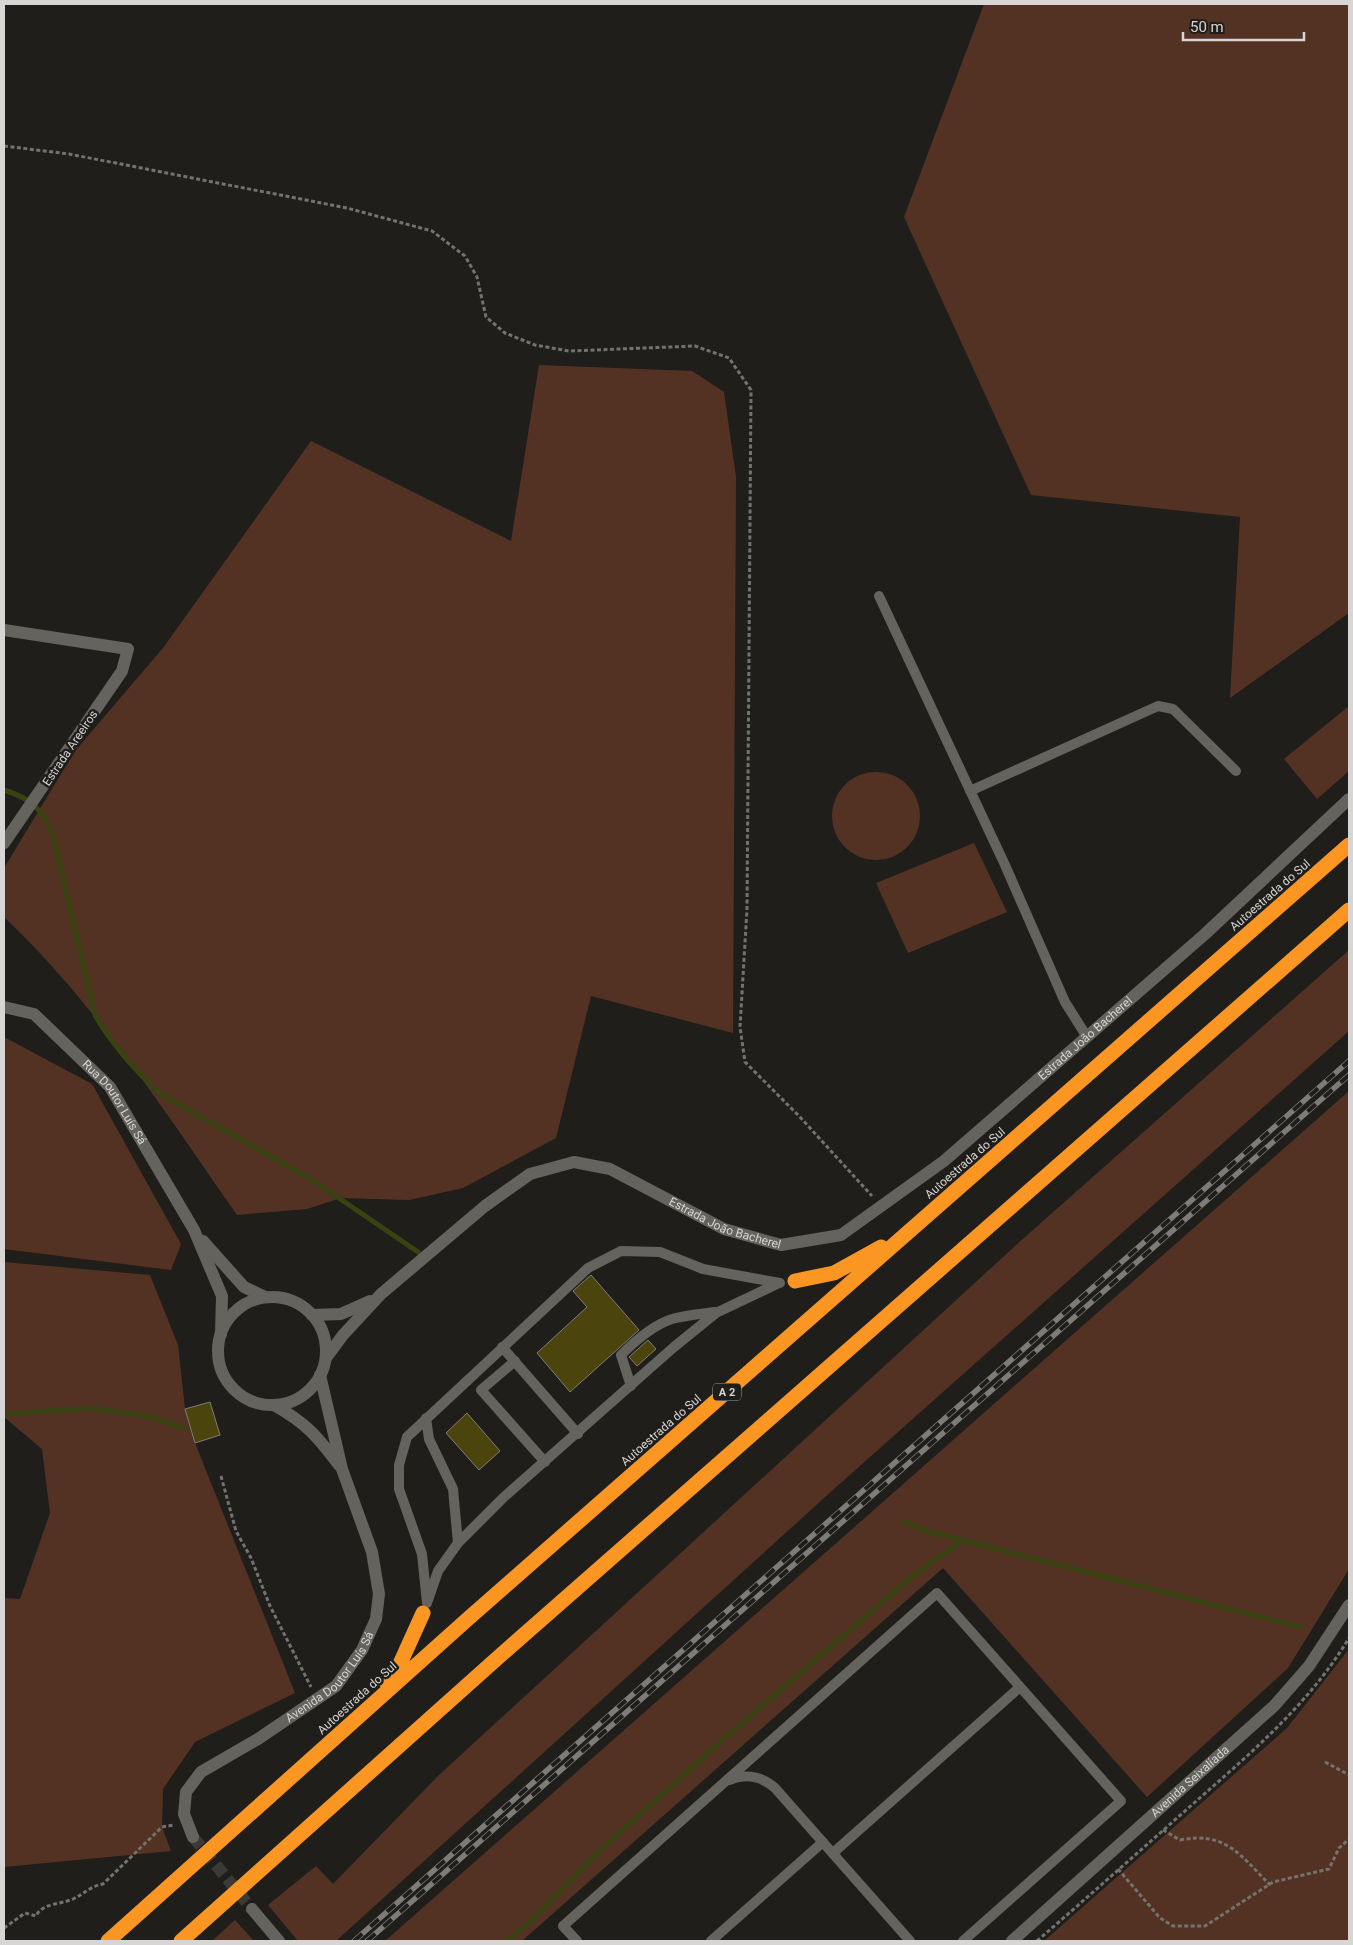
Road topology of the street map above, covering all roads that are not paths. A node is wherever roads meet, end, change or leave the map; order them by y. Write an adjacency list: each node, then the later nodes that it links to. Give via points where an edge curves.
1 (879, 596): 4 (lane)
2 (4, 630): 6 (street, Estrada Areeiros, via 128,649 122,671)
3 (1236, 771): 4 (lane, via 1173,709 1158,706)
4 (970, 791): 10 (lane, via 1065,1002)
5 (1349, 799): 10 (street, Estrada João Bacherel, via 1204,935)
6 (4, 843)
7 (1349, 845): 11 (highway, Autoestrada do Sul / A 2)
8 (1349, 910): 42 (highway, via 502,1654)
9 (4, 1008): 12 (street, Rua Doutor Luís Sá, via 34,1014 110,1086)
10 (1087, 1037): 15 (street, Estrada João Bacherel, via 944,1161 841,1235 781,1245 724,1229 610,1169 574,1162 530,1174 486,1206)
11 (932, 1212): 13 (highway, via 871,1253 834,1273); 34 (highway, Autoestrada do Sul / A 2)
12 (194, 1230): 16 (street, via 244,1287); 19 (street, via 222,1296)
13 (795, 1281): 14 (lane)
14 (780, 1283): 17 (lane); 20 (lane, via 703,1269 660,1252 621,1251 588,1268)
15 (381, 1294): 18 (street, Estrada João Bacherel, via 341,1314); 21 (street, Estrada João Bacherel)
16 (265, 1297): 18 (street, via 285,1298 303,1306); 19 (street, via 245,1304 230,1316)
17 (718, 1312): 24 (lane); 24 (lane, via 672,1319 642,1337 621,1355)
18 (312, 1315): 21 (street, via 326,1342)
19 (221, 1334): 25 (street, via 218,1346 220,1365 232,1387 246,1399)
20 (502, 1347): 22 (lane); 26 (lane)
21 (326, 1358): 23 (street)
22 (515, 1362): 27 (lane); 28 (lane, via 480,1390)
23 (320, 1376): 25 (street, via 306,1393 292,1401); 29 (street, Avenida Doutor Luís Sá)
24 (631, 1386): 27 (lane)
25 (274, 1405): 29 (street, Avenida Doutor Luís Sá, via 306,1425)
26 (426, 1418): 30 (lane, via 429,1439 453,1489); 32 (lane, via 407,1437 399,1465 399,1489 422,1554)
27 (578, 1434): 28 (lane)
28 (545, 1462): 30 (lane)
29 (342, 1469): 36 (street, Avenida Doutor Luís Sá, via 372,1552 379,1594 376,1619 362,1650 336,1686 258,1739 201,1772 186,1792 184,1814)
30 (458, 1543): 32 (lane, via 438,1572)
31 (1349, 1605): 47 (street, Avenida Seixalíada, via 1308,1666 1274,1706)
32 (425, 1608): 34 (highway, via 399,1666)
33 (1020, 1687): 35 (lane, via 937,1593); 38 (lane); 46 (lane, via 1121,1801)
34 (351, 1724): 41 (highway, Autoestrada do Sul / A 2)
35 (722, 1785): 37 (lane, via 730,1779 749,1776 768,1782); 44 (lane, via 563,1926)
36 (192, 1837)
37 (823, 1842): 38 (lane); 45 (lane)
38 (833, 1853): 40 (lane)
39 (252, 1909): 43 (street)
40 (910, 1940)
41 (108, 1941)
42 (181, 1941)
43 (279, 1941)
44 (577, 1941)
45 (711, 1941)
46 (962, 1941)
47 (1012, 1941)

